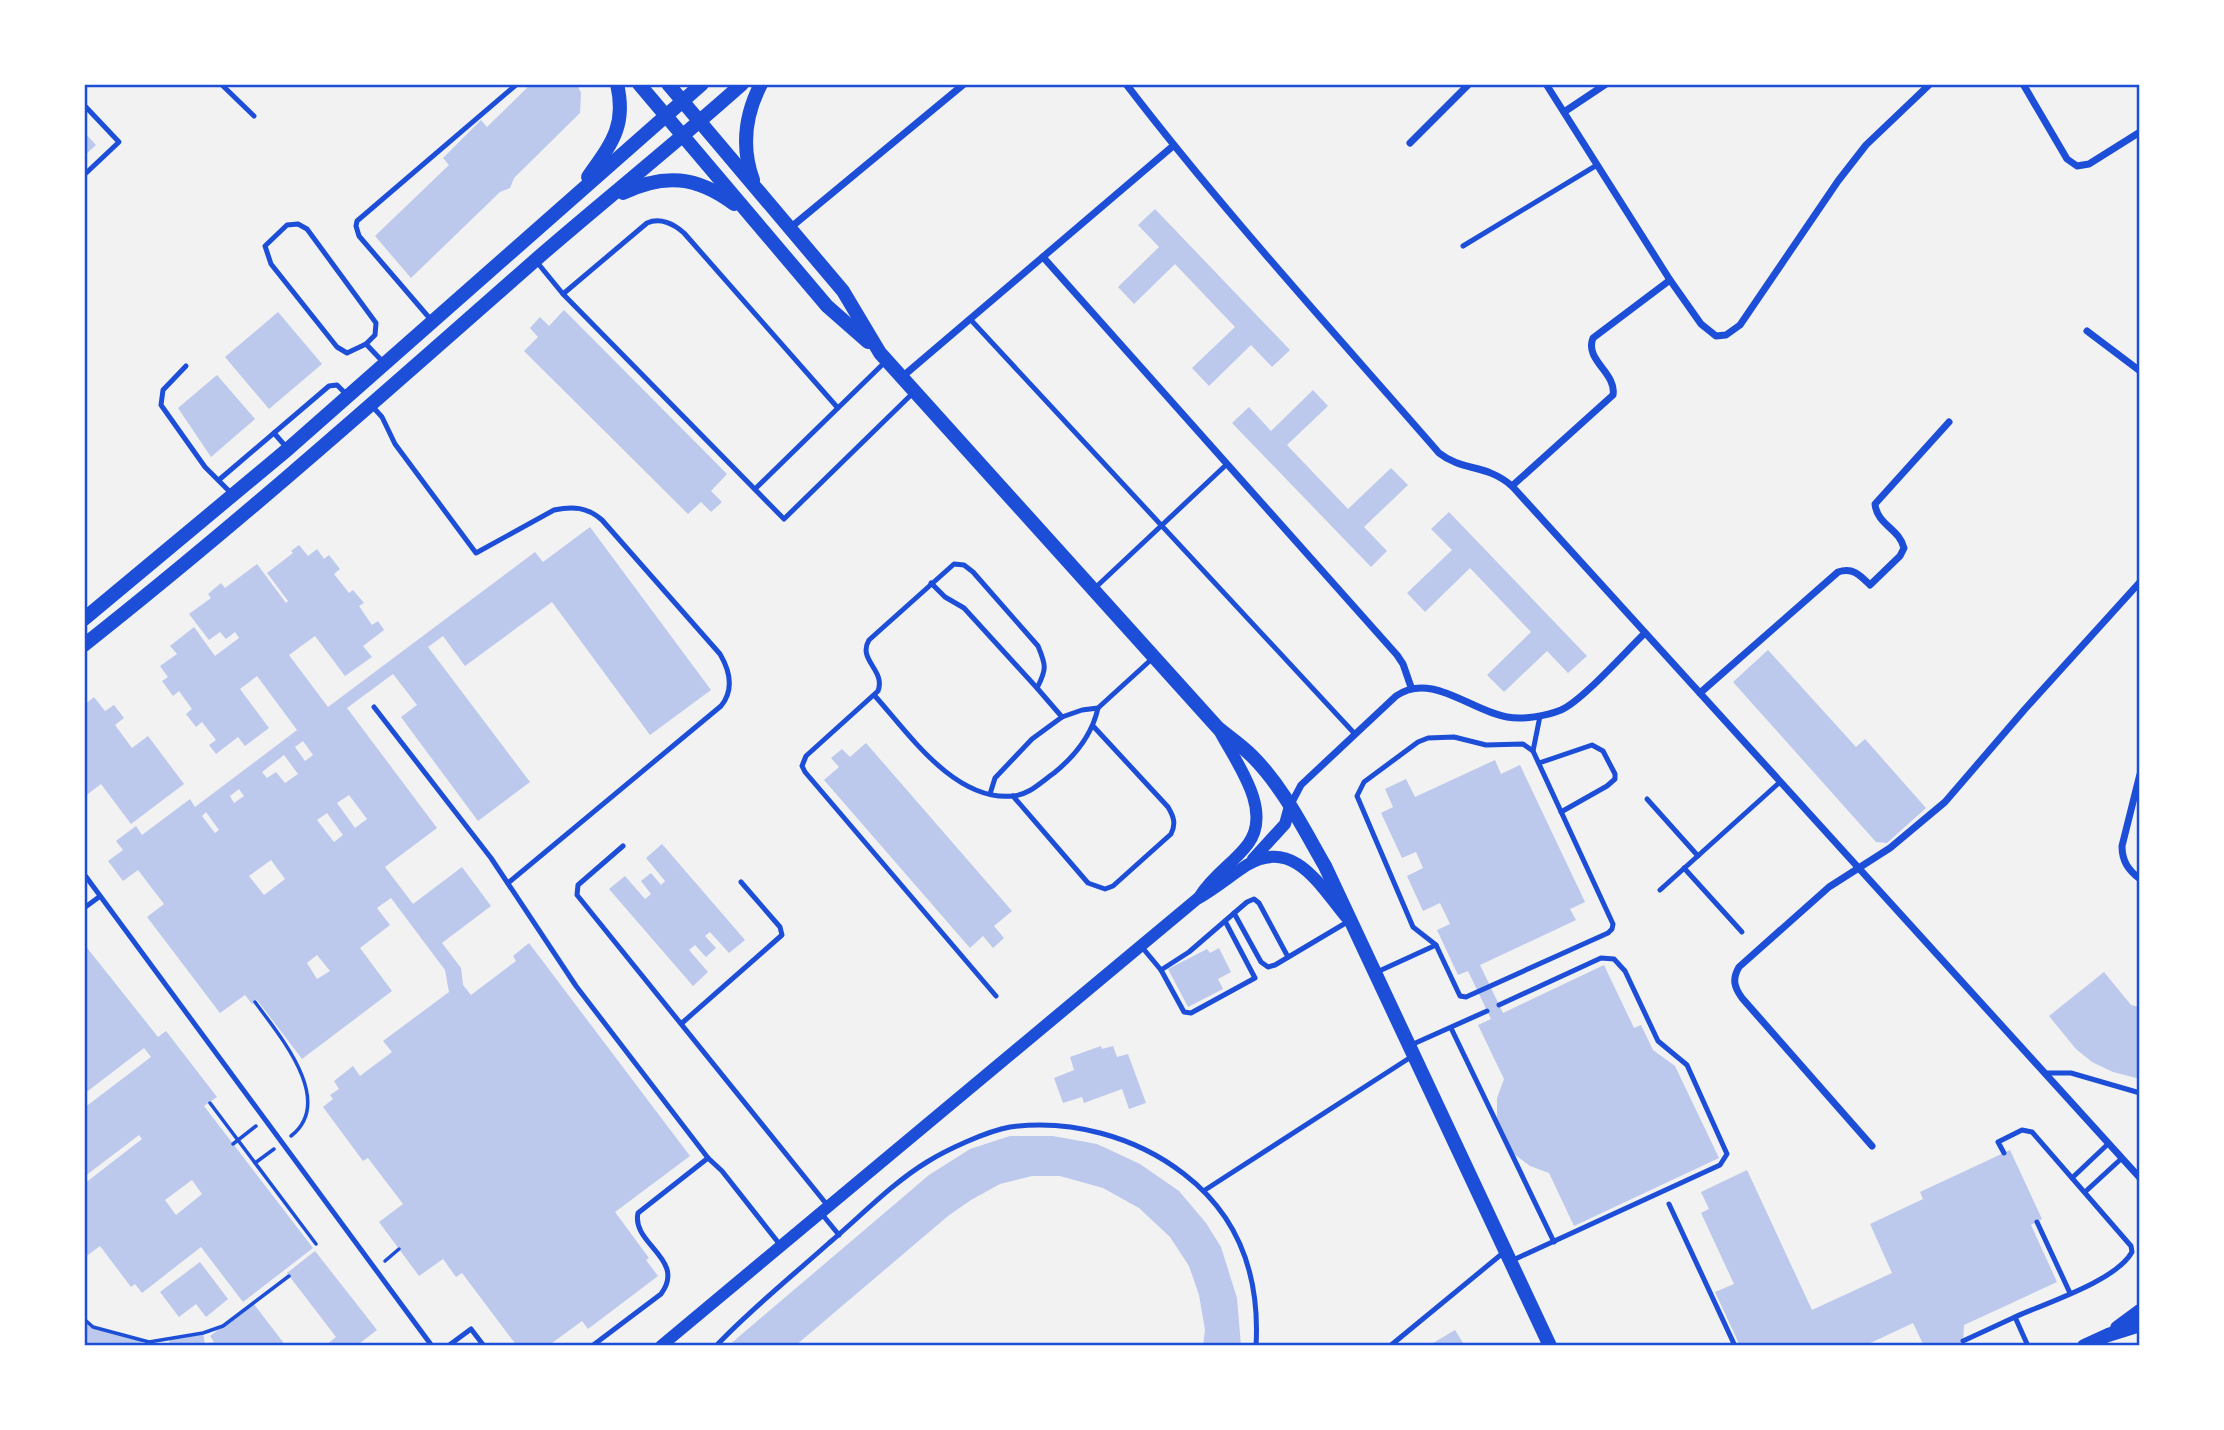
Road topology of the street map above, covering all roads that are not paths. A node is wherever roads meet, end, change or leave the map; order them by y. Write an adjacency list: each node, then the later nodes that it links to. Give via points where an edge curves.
1 (220, 84): 19 (lane)
2 (517, 84): 39 (lane, via 357,221 359,236)
3 (617, 84): 29 (main road, via 620,124 614,140)
4 (639, 84): 20 (main road)
5 (668, 84): 16 (main road)
6 (702, 84): 16 (main road)
7 (742, 84): 21 (main road)
8 (761, 84): 28 (main road, via 746,131 749,168)
9 (964, 84): 32 (street)
10 (1126, 84): 25 (street)
11 (1469, 84): 24 (street)
12 (1546, 84): 18 (street)
13 (1606, 84): 18 (street)
14 (1930, 84): 36 (street, via 1866,145 1734,332 1716,336 1708,331)
15 (2023, 84): 22 (street, via 2067,159 2077,166 2090,164)
16 (682, 101): 20 (main road); 21 (main road)
17 (84, 105): 27 (lane, via 119,142)
18 (1564, 112): 26 (street)
19 (254, 116)
20 (666, 116): 23 (main road); 29 (main road)
21 (700, 122): 23 (main road); 28 (main road)
22 (2140, 132)
23 (683, 136): 30 (main road); 31 (main road)
24 (1410, 143)
25 (1173, 146): 34 (street); 56 (street, via 1439,453 1448,461 1486,470)
26 (1597, 165): 33 (lane); 36 (street)
27 (84, 175)
28 (757, 190): 32 (main road)
29 (573, 198): 39 (main road)
30 (588, 215): 31 (main road, via 641,185 681,180 714,191); 35 (main road)
31 (761, 228): 42 (main road, via 827,306)
32 (790, 228): 42 (main road, via 843,291)
33 (1463, 246)
34 (1043, 257): 38 (street); 54 (street)
35 (536, 261): 37 (lane); 49 (main road)
36 (1670, 280): 56 (street, via 1593,338 1593,355 1614,385 1613,395)
37 (563, 294): 50 (lane, via 647,223 658,220 673,225); 57 (lane)
38 (970, 319): 46 (street); 59 (lane)
39 (432, 321): 43 (main road)
40 (2087, 331): 45 (street)
41 (366, 344): 41 (lane, via 347,353 337,347 271,264 265,246 288,225 307,229 376,323 375,335); 43 (lane)
42 (883, 356): 46 (main road); 50 (lane)
43 (384, 363): 48 (main road)
44 (186, 366): 55 (lane, via 163,390 161,405 205,467)
45 (2140, 371)
46 (902, 378): 47 (main road)
47 (914, 392): 57 (lane, via 783,519); 62 (main road)
48 (348, 396): 52 (lane, via 338,385 331,385); 53 (main road)
49 (370, 404): 65 (main road); 95 (lane, via 476,553 554,510 592,511 726,664 730,688 721,706)
50 (836, 407): 57 (lane)
51 (1949, 422): 69 (street, via 1875,504 1878,517 1902,538 1900,556 1870,585 1856,572 1838,572)
52 (274, 433): 53 (lane); 55 (lane)
53 (288, 449): 58 (main road)
54 (1227, 464): 59 (lane); 67 (street, via 1397,654)
55 (220, 480): 58 (lane)
56 (1512, 486): 64 (street)
57 (755, 489)
58 (233, 495): 63 (main road)
59 (1161, 526): 62 (lane); 77 (lane)
60 (2140, 582): 90 (street, via 1945,802)
61 (931, 583): 68 (lane, via 964,608); 68 (lane, via 954,564 973,572 1038,646 1045,672); 70 (lane, via 866,645 865,655 881,681)
62 (1093, 590): 66 (main road)
63 (84, 619)
64 (1645, 633): 69 (street); 73 (street, via 1572,703)
65 (84, 645)
66 (1154, 657): 72 (lane); 76 (main road)
67 (1411, 687): 73 (street, via 1431,688 1511,718); 77 (street)
68 (1037, 688): 74 (lane)
69 (1700, 693): 81 (street)
70 (875, 696): 82 (lane, via 953,778); 109 (lane, via 806,756 802,766)
71 (374, 707): 95 (lane)
72 (1098, 708): 74 (lane); 75 (lane)
73 (1540, 715): 78 (lane)
74 (1062, 717): 82 (lane, via 1010,760 995,778)
75 (1094, 727): 83 (lane, via 1058,769 1031,790); 83 (lane, via 1174,817 1171,834 1113,886 1105,889 1088,883)
76 (1218, 728): 85 (main road, via 1251,755); 98 (street, via 1248,785 1258,820 1247,846 1211,879)
77 (1354, 733): 85 (street, via 1301,785)
78 (1533, 751): 79 (lane); 104 (lane, via 1523,744 1494,746 1454,737 1428,738 1359,789 1358,802 1413,927)
79 (1539, 763): 86 (lane); 86 (lane, via 1592,745 1603,751 1615,774 1607,786)
80 (2140, 774): 93 (street, via 2122,858)
81 (1780, 782): 88 (lane); 90 (street)
82 (990, 794): 83 (lane)
83 (1013, 796)
84 (1647, 799): 88 (lane)
85 (1290, 806): 89 (street, via 1285,824); 102 (main road, via 1325,866)
86 (1561, 813): 104 (lane, via 1612,929 1466,997 1460,996)
87 (623, 846): 112 (lane, via 578,885 577,895)
88 (1698, 856): 91 (lane)
89 (1245, 867): 98 (street); 102 (street, via 1274,856 1290,859 1312,876)
90 (1858, 868): 115 (street); 118 (street, via 1829,887 1739,967 1734,984)
91 (1684, 869): 96 (lane); 103 (lane)
92 (84, 874): 97 (lane)
93 (2140, 879)
94 (741, 882): 112 (lane, via 782,935)
95 (508, 883): 120 (lane, via 569,976)
96 (1660, 890)
97 (99, 897): 99 (lane); 139 (lane)
98 (1197, 899): 105 (street)
99 (84, 908)
100 (1234, 913): 101 (lane); 106 (lane, via 1264,965); 106 (lane, via 1251,899 1257,900)
101 (1225, 921): 107 (lane); 107 (lane, via 1254,980 1186,1014)
102 (1349, 921): 106 (lane); 108 (main road)
103 (1742, 932)
104 (1436, 945): 108 (lane)
105 (1141, 946): 107 (lane); 127 (street)
106 (1289, 957)
107 (1161, 970)
108 (1374, 974): 114 (main road)
109 (996, 996)
110 (1499, 1005): 130 (lane, via 1601,958 1614,959 1625,971 1658,1041 1687,1065 1726,1149 1720,1165)
111 (1487, 1011): 113 (lane)
112 (681, 1023): 127 (lane)
113 (1451, 1027): 114 (lane); 130 (lane)
114 (1411, 1051): 124 (lane); 132 (main road)
115 (2045, 1073): 116 (lane, via 2071,1073); 117 (street)
116 (2140, 1093)
117 (2109, 1143): 121 (street); 122 (lane)
118 (1871, 1146)
119 (2004, 1153): 122 (lane, via 1998,1142 2027,1129)
120 (708, 1158): 131 (lane); 142 (lane, via 638,1213 639,1228 666,1264 666,1288)
121 (2122, 1158): 123 (street); 125 (lane)
122 (2072, 1178): 125 (lane)
123 (2140, 1178)
124 (1205, 1190): 129 (lane, via 1138,1146 1098,1131 1051,1125 1007,1128 926,1162); 145 (lane, via 1229,1220 1245,1255 1256,1310)
125 (2085, 1192): 133 (lane, via 2132,1252 2109,1275)
126 (1669, 1204): 148 (lane)
127 (824, 1210): 129 (lane); 131 (street)
128 (2036, 1222): 133 (lane)
129 (839, 1235): 144 (lane)
130 (1554, 1242): 132 (lane)
131 (781, 1246): 143 (street)
132 (1508, 1256): 146 (lane); 147 (main road)
133 (2070, 1293): 135 (lane)
134 (2140, 1311): 137 (main road)
135 (2015, 1317): 138 (lane); 149 (lane)
136 (2140, 1325): 137 (main road)
137 (2108, 1335): 150 (main road)
138 (1963, 1340)
139 (432, 1346)
140 (448, 1346): 141 (lane, via 471,1329)
141 (484, 1346)
142 (592, 1346)
143 (661, 1346)
144 (716, 1346)
145 (1256, 1346)
146 (1390, 1346)
147 (1550, 1346)
148 (1735, 1346)
149 (2028, 1346)
150 (2084, 1346)

